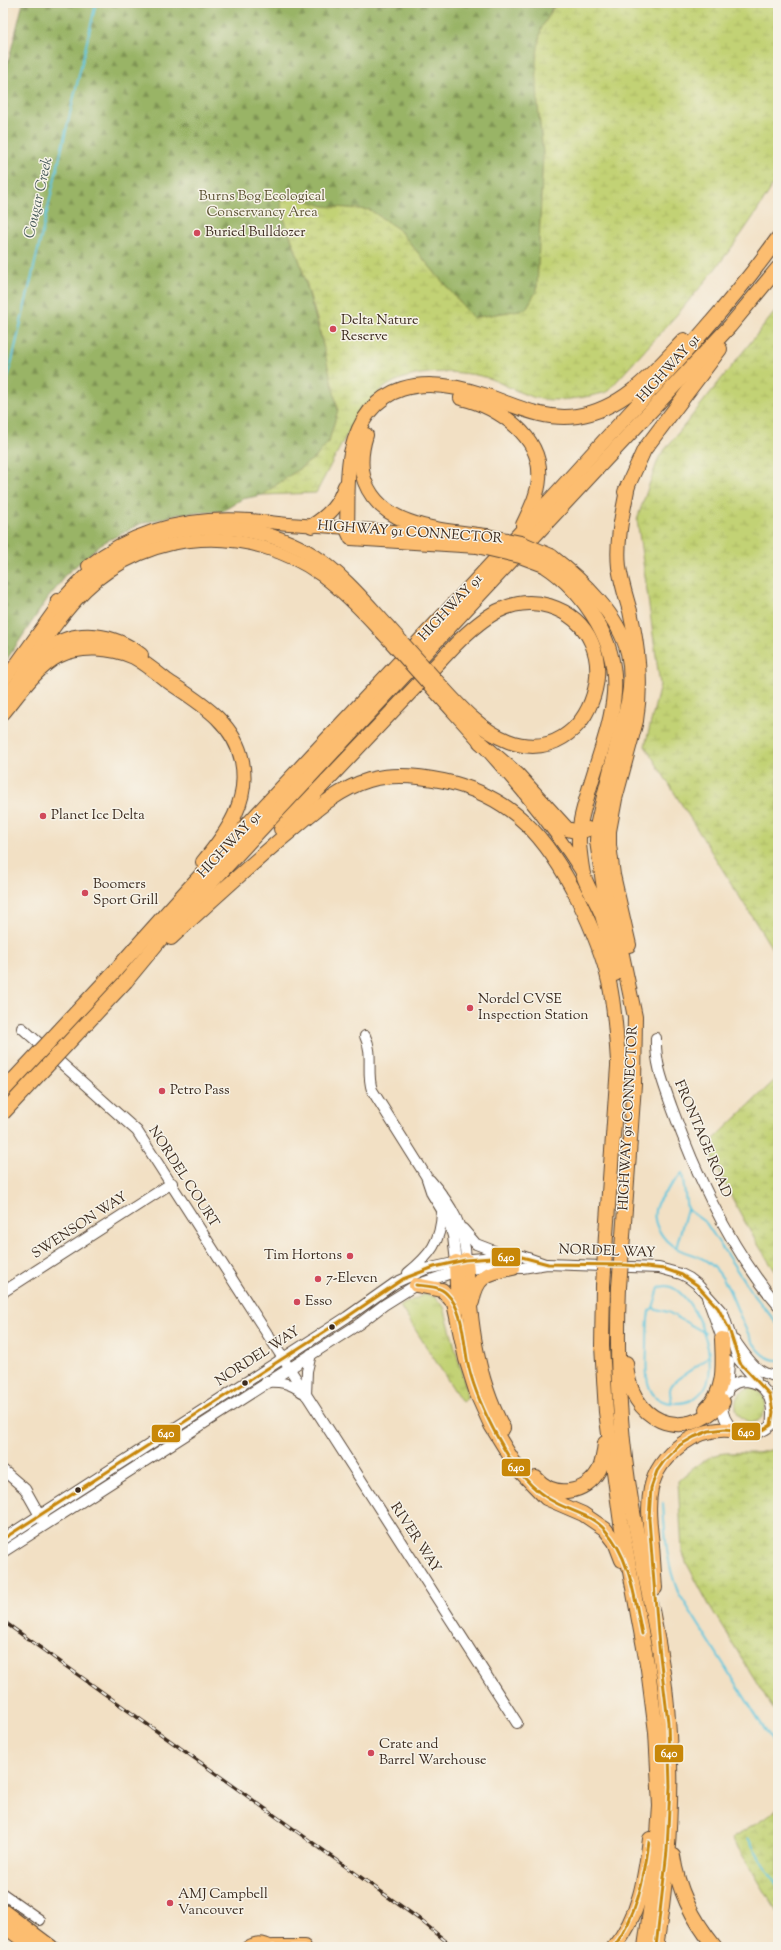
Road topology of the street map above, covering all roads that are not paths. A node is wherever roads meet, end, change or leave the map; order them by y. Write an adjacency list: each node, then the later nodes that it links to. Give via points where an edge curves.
1 (778, 237): 4 (highway, via 681,343 636,387 613,405 576,416 550,417 453,387 437,384 411,386 384,398 369,412 354,441); 9 (highway, HIGHWAY 91, via 753,274 718,315)
2 (778, 268): 3 (highway, HIGHWAY 91)
3 (769, 280): 5 (highway, via 653,437 637,463); 25 (highway, HIGHWAY 91, via 730,326 594,473 178,918)
4 (349, 474): 6 (highway, via 338,504); 7 (highway)
5 (628, 485): 13 (highway, via 616,515 611,552); 26 (highway, via 618,554 638,652 639,704 611,817 609,845 613,875 636,979 638,998)
6 (312, 526): 7 (main road, HIGHWAY 91 CONNECTOR); 11 (main road, HIGHWAY 91 CONNECTOR, via 250,520 201,520 166,525 139,534 100,556 68,585 57,598)
7 (347, 529): 8 (main road, HIGHWAY 91 CONNECTOR); 10 (highway, bridge, via 351,538 357,540 477,546)
8 (486, 536): 9 (highway, via 445,530 402,519 389,512 373,497 363,475 362,450 371,423 389,405 422,393 452,396 470,400 490,409 525,434 537,456 540,478); 10 (highway, HIGHWAY 91 CONNECTOR, bridge, via 521,543)
9 (517, 538): 24 (highway, HIGHWAY 91)
10 (547, 560): 13 (highway, HIGHWAY 91 CONNECTOR, via 569,569 594,595 620,633); 21 (highway, via 593,615 607,641 616,686 609,726 586,798)
11 (56, 608): 12 (highway, via 84,577 129,546 175,531 220,527 257,532 313,556 356,590); 15 (main road, HIGHWAY 91 CONNECTOR)
12 (385, 630): 15 (main road, HIGHWAY 91 CONNECTOR, via 334,585 286,556 262,547 232,542 177,542 124,562 104,574 61,618); 16 (highway, bridge)
13 (628, 654): 20 (highway, HIGHWAY 91 CONNECTOR, via 631,673 628,702)
14 (157, 673): 15 (highway, via 150,662 118,640 85,636 50,648 22,682); 18 (highway, via 134,658 115,651 72,651 57,656 48,663); 24 (highway, via 206,707 232,734 242,762 242,793 238,811 217,845 166,904)
15 (7, 686): 17 (main road, HIGHWAY 91 CONNECTOR)
16 (438, 689): 19 (main road, HIGHWAY 91 CONNECTOR); 23 (highway, via 494,735 517,744 535,745 565,735 583,718 590,708 596,690 597,662 592,645 582,628 568,615 536,603 517,604 499,609 478,622 456,644)
17 (3, 702)
18 (3, 713)
19 (480, 742): 21 (highway, via 517,774 568,829); 22 (main road, HIGHWAY 91 CONNECTOR, via 543,818)
20 (598, 822): 21 (highway); 26 (highway, HIGHWAY 91 CONNECTOR, via 600,870)
21 (580, 832): 22 (highway, via 580,860)
22 (584, 875): 30 (highway, HIGHWAY 91 CONNECTOR, via 602,915 612,956 621,1020)
23 (231, 882): 25 (highway); 30 (highway, via 330,799 369,780 403,776 452,783 478,791 509,809 528,824 564,871 592,928 604,962 613,1006)
24 (127, 957): 31 (highway, HIGHWAY 91, bridge)
25 (126, 980): 32 (highway, bridge)
26 (635, 1016): 43 (highway, HIGHWAY 91 CONNECTOR, bridge, via 634,1079)
27 (22, 1028): 34 (street, NORDEL COURT, via 137,1131)
28 (365, 1036): 33 (street, via 370,1050 372,1090)
29 (656, 1038): 45 (street, FRONTAGE ROAD, via 660,1074 702,1181 744,1256)
30 (618, 1061): 58 (highway, HIGHWAY 91 CONNECTOR, bridge, via 603,1286 602,1346)
31 (3, 1091)
32 (3, 1113)
33 (426, 1176): 35 (street); 36 (street, via 439,1191)
34 (172, 1183): 44 (street, SWENSON WAY); 49 (street, NORDEL COURT)
35 (442, 1212): 39 (street, via 451,1228); 41 (street, via 441,1231 435,1246 421,1262)
36 (459, 1223): 37 (street, via 476,1244); 39 (street, via 464,1237)
37 (506, 1256): 38 (street, NORDEL WAY, via 522,1256); 39 (street, NORDEL WAY)
38 (547, 1264): 40 (street, NORDEL WAY); 47 (street, NORDEL WAY, via 659,1268 681,1274 706,1294)
39 (462, 1266): 40 (street, NORDEL WAY); 41 (street, NORDEL WAY, via 426,1269); 42 (street, NORDEL WAY); 46 (highway)
40 (513, 1268): 46 (highway, via 491,1273 479,1280)
41 (395, 1283): 49 (street, NORDEL WAY)
42 (416, 1285): 46 (highway, via 442,1290); 48 (street, NORDEL WAY)
43 (620, 1287): 59 (highway, via 628,1382 642,1407); 67 (highway, HIGHWAY 91 CONNECTOR, via 617,1334 618,1383 626,1469 636,1534)
44 (3, 1292)
45 (778, 1305)
46 (464, 1314): 58 (highway, via 490,1400 501,1424 517,1452 542,1484 566,1492 582,1487 592,1480 602,1464); 66 (highway, via 465,1354 477,1394 506,1451 540,1494 583,1514 605,1529 619,1550)
47 (727, 1337): 51 (street, via 759,1370 768,1375); 52 (street, NORDEL WAY, via 738,1359); 57 (street, NORDEL WAY, via 729,1362); 59 (highway, via 719,1390 713,1402 693,1418)
48 (311, 1354): 50 (street, NORDEL WAY); 56 (street)
49 (282, 1358): 50 (street, NORDEL COURT); 63 (street, NORDEL WAY)
50 (288, 1368): 53 (street, NORDEL WAY); 56 (street, RIVER WAY)
51 (778, 1376)
52 (756, 1380): 55 (street); 57 (street, via 738,1384)
53 (266, 1382): 56 (street, via 276,1381 294,1386); 63 (street, NORDEL WAY, via 82,1502)
54 (778, 1386): 55 (street)
55 (768, 1388): 60 (street, via 774,1395 776,1404)
56 (306, 1396): 68 (street, RIVER WAY)
57 (725, 1398): 59 (highway, via 708,1416 695,1423 678,1425); 61 (street, via 724,1417)
58 (606, 1412): 66 (highway, HIGHWAY 91 CONNECTOR)
59 (665, 1422)
60 (775, 1422): 61 (street, via 764,1430 752,1434)
61 (737, 1431): 67 (highway, via 714,1430 690,1439 668,1456 652,1482 649,1513)
62 (3, 1470): 63 (street, via 25,1489)
63 (42, 1519): 64 (street, NORDEL WAY); 65 (street, NORDEL WAY)
64 (3, 1539)
65 (3, 1552)
66 (633, 1590): 69 (highway, HIGHWAY 91 CONNECTOR, via 651,1688)
67 (659, 1646): 70 (highway, HIGHWAY 91 CONNECTOR, via 667,1710)
68 (517, 1723)
69 (657, 1771): 80 (highway, via 643,1886 633,1917); 81 (highway, via 660,1806 658,1841)
70 (669, 1809): 82 (highway, via 666,1882); 83 (highway, via 676,1874 681,1890 696,1920)
71 (3, 1894): 73 (street)
72 (3, 1911): 76 (highway)
73 (40, 1920)
74 (3, 1925): 75 (highway)
75 (32, 1947)
76 (51, 1947)
77 (248, 1947): 78 (main road, via 257,1943)
78 (272, 1947): 79 (highway)
79 (304, 1947)
80 (614, 1947)
81 (646, 1947)
82 (656, 1947)
83 (715, 1947)

